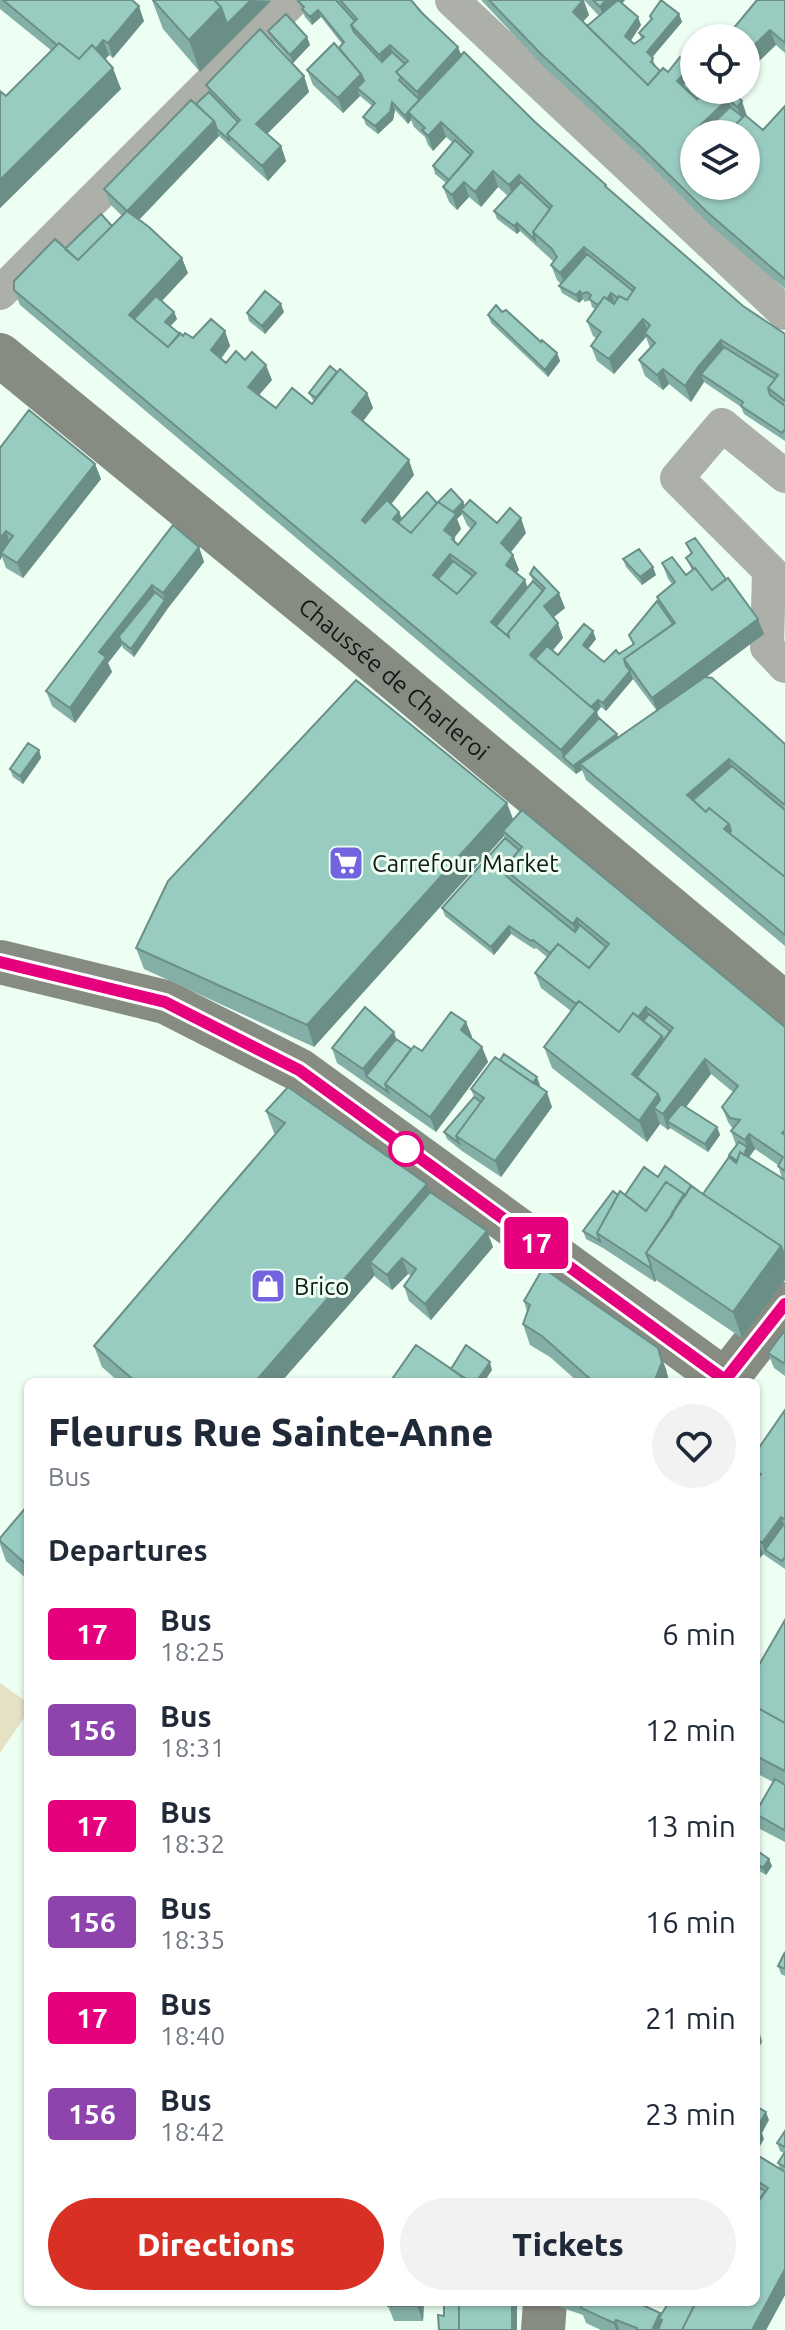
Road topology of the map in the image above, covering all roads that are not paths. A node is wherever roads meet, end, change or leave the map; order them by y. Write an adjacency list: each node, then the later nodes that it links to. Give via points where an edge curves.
1 (293, 0): 3 (street)
2 (452, 0): 4 (street)
3 (0, 293)
4 (785, 313)
5 (0, 355): 10 (main road, Chaussée de Charleroi)
6 (785, 476): 7 (street, via 722,425 677,478)
7 (777, 579): 8 (street, via 767,647)
8 (785, 666)
9 (0, 962): 12 (main road, via 165,1002 299,1070)
10 (785, 1004)
11 (785, 1304): 13 (main road)
12 (720, 1378)
13 (726, 1378)
14 (545, 2306): 15 (main road)
15 (543, 2330)

